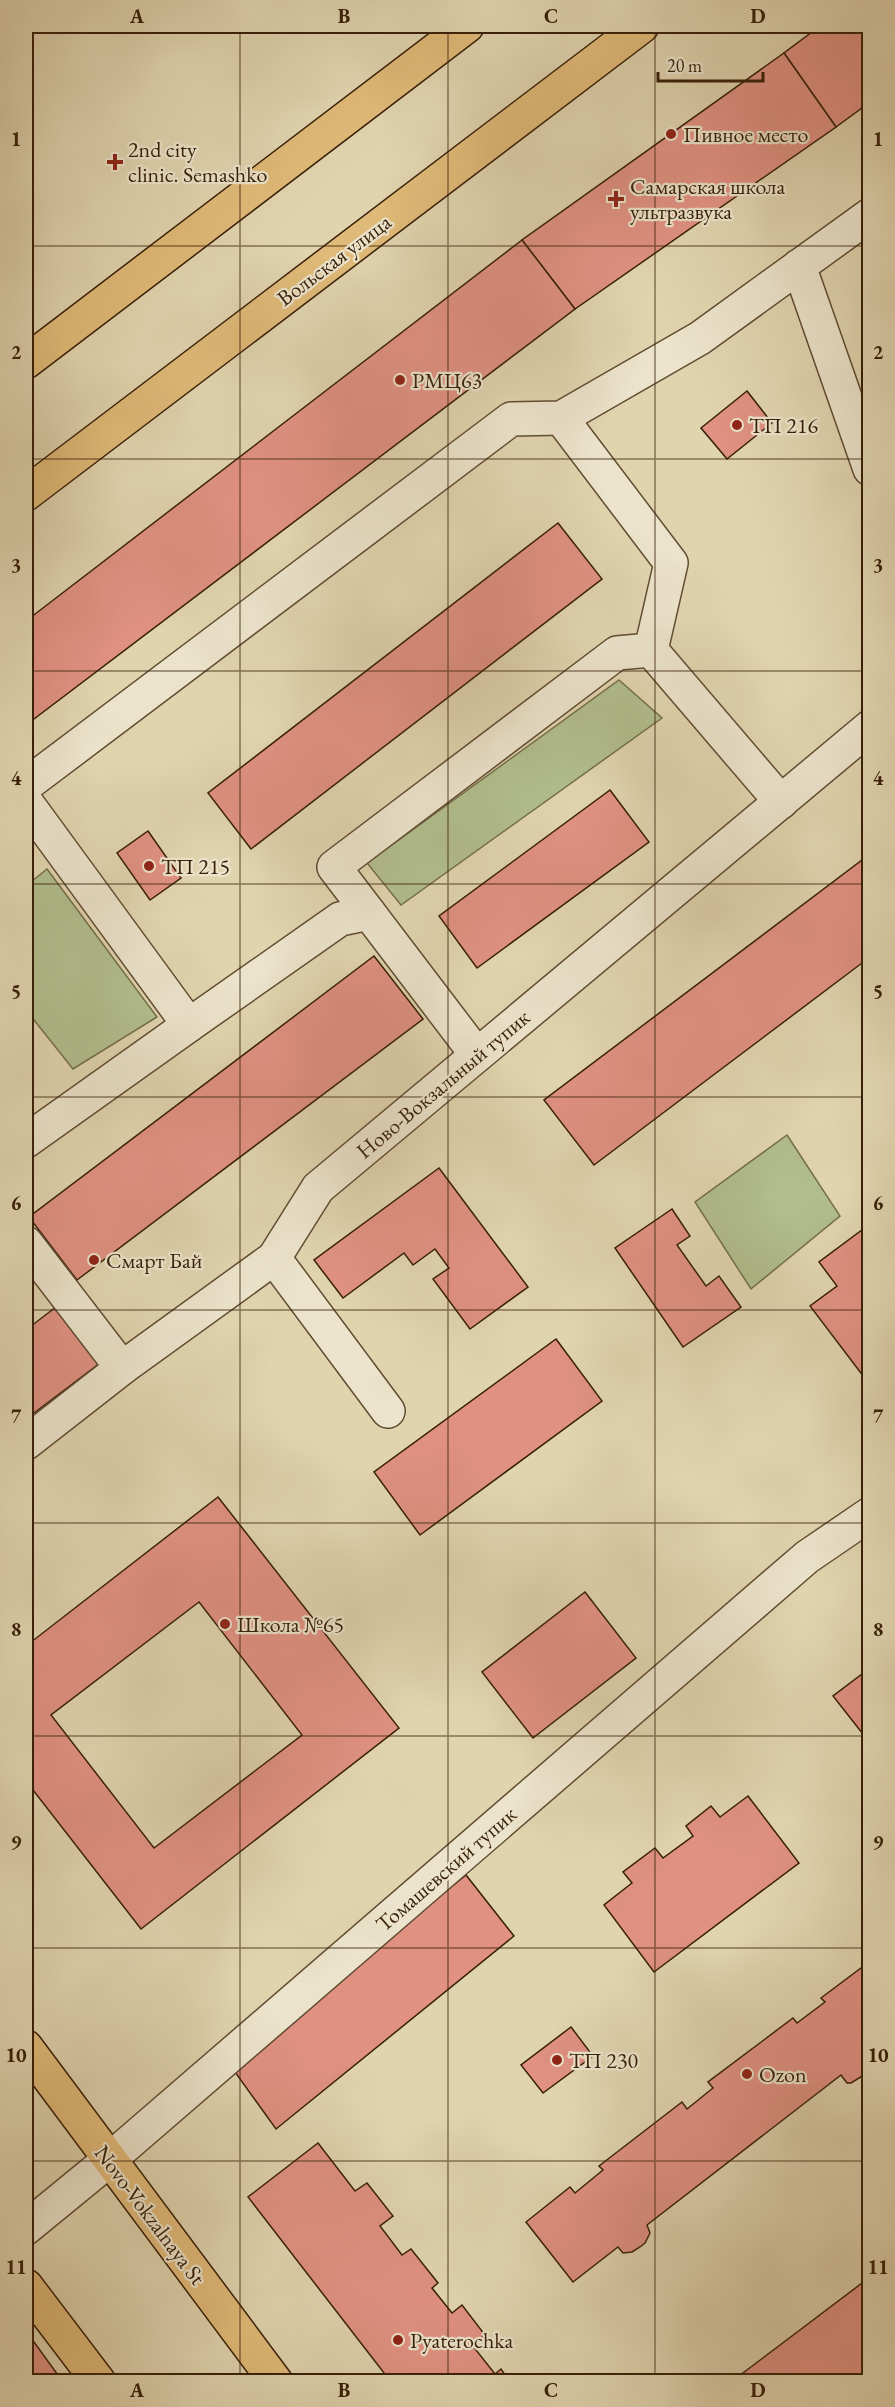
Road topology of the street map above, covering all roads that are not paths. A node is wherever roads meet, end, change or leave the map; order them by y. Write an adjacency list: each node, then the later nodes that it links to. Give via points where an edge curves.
1 (467, 26): 5 (main road)
2 (642, 26): 8 (main road, Вольская улица)
3 (870, 215): 4 (street)
4 (799, 266): 6 (street, via 700,338); 7 (street)
5 (26, 362)
6 (561, 418): 9 (street, via 671,563); 11 (street, via 511,420)
7 (870, 469)
8 (26, 494)
9 (651, 650): 12 (street); 14 (street, via 617,653 334,867)
10 (870, 728): 12 (street, Ново-Вокзальный тупик)
11 (26, 785)
12 (781, 801): 16 (street, Ново-Вокзальный тупик)
13 (26, 802): 15 (street)
14 (369, 913): 15 (street, via 340,919); 16 (street)
15 (189, 1026): 17 (street)
16 (477, 1055): 19 (street, Ново-Вокзальный тупик, via 318,1188)
17 (26, 1141)
18 (26, 1243): 20 (street)
19 (274, 1258): 20 (street, Ново-Вокзальный тупик); 21 (street)
20 (122, 1368): 22 (street, Ново-Вокзальный тупик)
21 (388, 1411)
22 (26, 1443)
23 (870, 1514): 25 (street, Томашевский тупик, via 807,1557)
24 (26, 2047): 25 (main road, Novo-Vokzalnaya St)
25 (109, 2160): 26 (street, Томашевский тупик); 29 (main road, Novo-Vokzalnaya St)
26 (26, 2228)
27 (26, 2286): 28 (main road)
28 (99, 2382)
29 (276, 2382)

